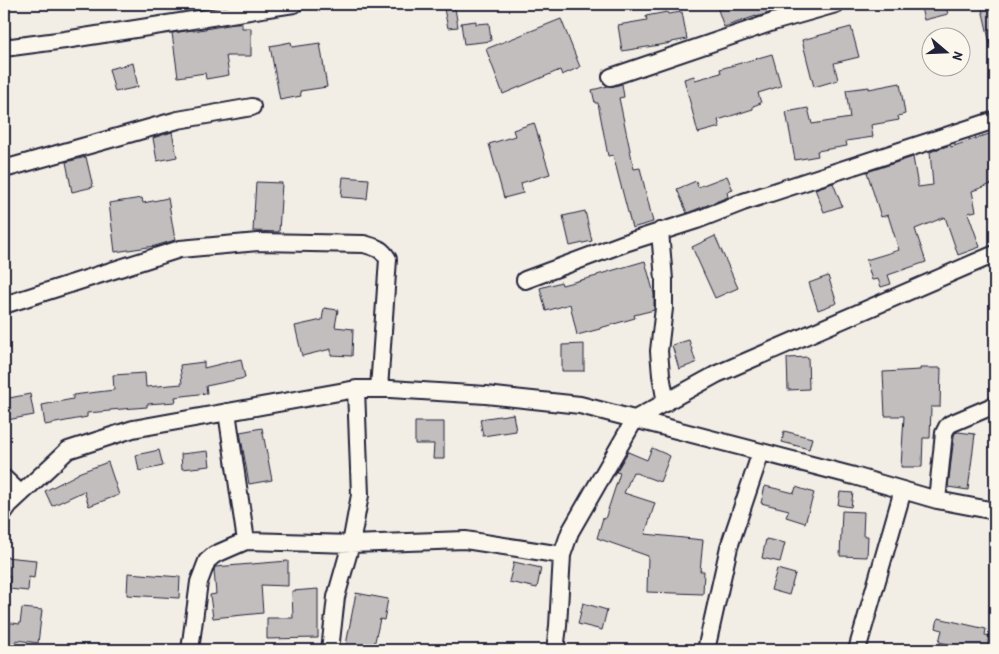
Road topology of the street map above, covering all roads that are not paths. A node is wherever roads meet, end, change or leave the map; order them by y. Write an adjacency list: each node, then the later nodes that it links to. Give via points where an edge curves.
1 (294, 4): 3 (street)
2 (836, 4): 4 (street)
3 (4, 48)
4 (611, 77)
5 (252, 107): 7 (street, via 178,120)
6 (995, 120): 8 (street)
7 (4, 170)
8 (660, 231): 10 (street); 14 (street, via 664,308 659,351)
9 (995, 254): 14 (street, via 718,374)
10 (525, 280)
11 (4, 304): 13 (street, via 180,249 258,242 364,244 377,248 388,259)
12 (356, 389): 13 (street); 16 (street); 26 (street, via 360,495)
13 (379, 389): 17 (street, via 486,395 580,405)
14 (666, 402): 17 (street)
15 (995, 405): 22 (street, via 947,427)
16 (227, 412): 21 (street, via 134,429 68,450); 25 (street)
17 (635, 419): 18 (street); 27 (street, via 570,532)
18 (761, 452): 20 (street); 31 (street, via 729,547)
19 (4, 478): 21 (street)
20 (903, 490): 22 (street); 32 (street)
21 (21, 494): 24 (street)
22 (937, 500): 23 (street)
23 (995, 511)
24 (4, 512)
25 (246, 541): 26 (street); 28 (street, via 207,561 199,582)
26 (351, 544): 27 (street, via 465,540); 29 (street, via 336,598)
27 (562, 555): 30 (street)
28 (190, 650)
29 (330, 650)
30 (554, 650)
31 (706, 650)
32 (857, 650)

